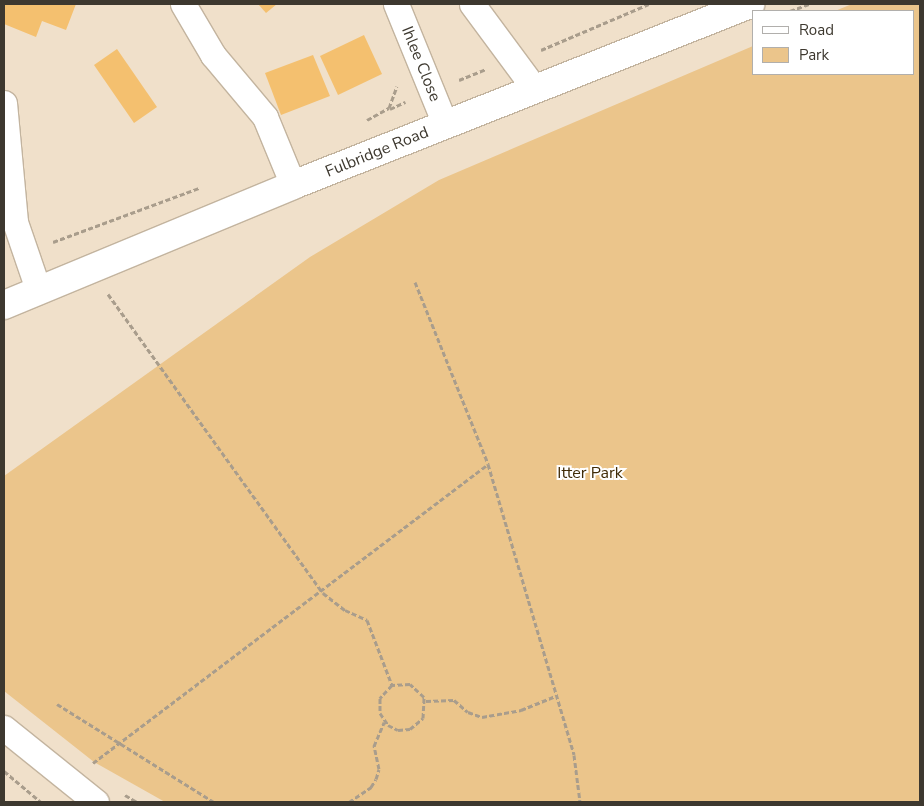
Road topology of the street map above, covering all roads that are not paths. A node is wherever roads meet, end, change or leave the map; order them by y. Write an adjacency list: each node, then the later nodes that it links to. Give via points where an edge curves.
1 (183, 4): 8 (street, via 213,55 265,118)
2 (396, 4): 7 (street, Ihlee Close)
3 (472, 4): 5 (street)
4 (751, 4): 5 (street, Fulbridge Road)
5 (535, 89): 7 (street, Fulbridge Road)
6 (4, 103): 9 (street, via 16,222)
7 (445, 124): 8 (street, Fulbridge Road)
8 (293, 185): 9 (street, Fulbridge Road)
9 (38, 289): 10 (street, Fulbridge Road)
10 (4, 305)
11 (4, 728): 12 (street)
12 (87, 796)

